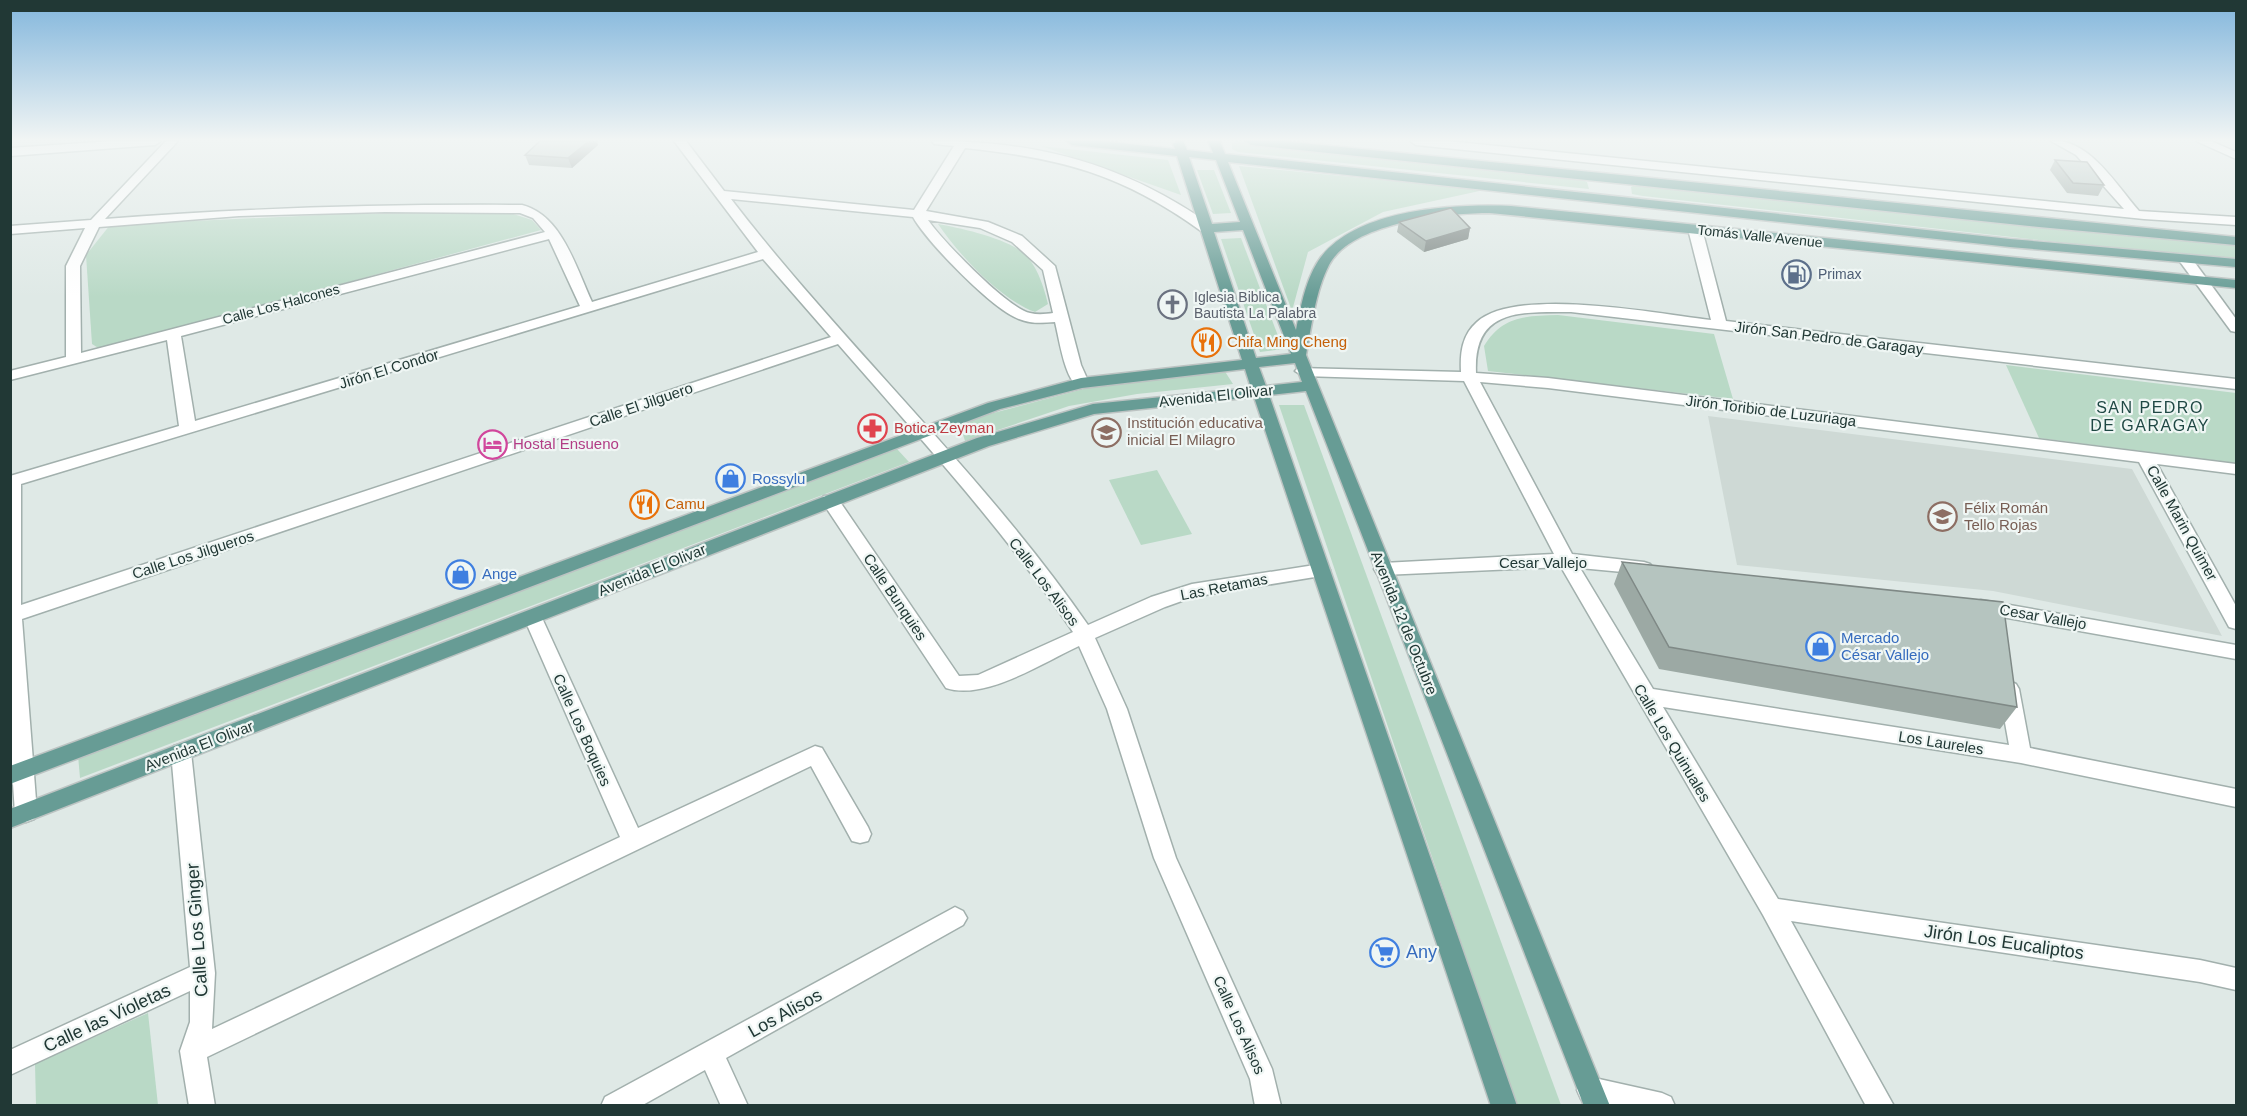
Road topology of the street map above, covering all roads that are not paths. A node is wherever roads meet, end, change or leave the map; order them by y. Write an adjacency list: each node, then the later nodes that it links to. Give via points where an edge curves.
1 (123, 193): 15 (street)
2 (931, 193): 13 (street)
3 (1154, 193): 19 (street)
4 (1195, 193): 19 (main road)
5 (1234, 193): 18 (main road, Avenida 12 de Octubre)
6 (1556, 193): 12 (main road, Tomás Valle Avenue)
7 (1610, 193): 12 (main road)
8 (1753, 193): 24 (main road)
9 (1929, 193): 14 (street)
10 (2116, 193): 14 (street)
11 (719, 194): 13 (street); 26 (street, Calle Los Alisos)
12 (1611, 199): 16 (main road); 22 (main road, Tomás Valle Avenue)
13 (918, 214): 32 (street, via 921,223 956,259 1019,314 1038,319); 32 (street, via 983,225 1022,242 1050,269 1059,297)
14 (2135, 214): 17 (street)
15 (97, 221): 21 (street); 23 (street, via 239,212 498,207 538,215); 37 (street, via 73,266)
16 (1612, 221): 20 (main road, Tomás Valle Avenue); 39 (main road, Tomás Valle Avenue, via 1511,210 1445,208 1415,212 1379,226 1340,246 1324,262 1316,282)
17 (2236, 221)
18 (1246, 226): 19 (main road); 39 (main road, Avenida 12 de Octubre)
19 (1206, 228): 38 (main road)
20 (1695, 229): 25 (main road, Tomás Valle Avenue); 33 (street)
21 (10, 230)
22 (1902, 231): 25 (main road); 27 (main road, Tomás Valle Avenue)
23 (553, 234): 31 (street); 35 (street, Calle Los Halcones)
24 (2236, 241)
25 (1911, 252): 29 (main road, Tomás Valle Avenue)
26 (766, 254): 31 (street, Jirón El Condor); 36 (street, Calle Los Alisos)
27 (2185, 259): 28 (main road, Tomás Valle Avenue); 29 (street)
28 (2236, 263)
29 (2204, 282): 30 (main road, Tomás Valle Avenue); 34 (street)
30 (2236, 284)
31 (588, 308): 45 (street, Jirón El Condor)
32 (1060, 317): 42 (street)
33 (1719, 325): 41 (street, Jirón San Pedro de Garagay, via 1571,308 1516,310 1494,316 1474,332 1466,352); 43 (street, Jirón San Pedro de Garagay)
34 (2236, 328)
35 (173, 333): 37 (street, Calle Los Halcones); 45 (street)
36 (842, 338): 46 (street, Calle Los Alisos); 51 (street, Calle El Jilguero)
37 (74, 358): 40 (street, Calle Los Halcones)
38 (1250, 363): 39 (main road, Avenida El Olivar); 42 (main road, Avenida El Olivar); 44 (main road)
39 (1304, 371): 41 (street, Jirón Toribio de Luzuriaga); 44 (main road, Avenida El Olivar); 54 (main road, Avenida 12 de Octubre)
40 (10, 376)
41 (1469, 377): 47 (street, Jirón Toribio de Luzuriaga); 53 (street, Calle Los Quinuales)
42 (1081, 384): 46 (main road, Avenida El Olivar, via 994,406)
43 (2236, 384)
44 (1261, 391): 48 (main road, Avenida El Olivar, via 1093,409); 55 (main road)
45 (188, 429): 50 (street, Jirón El Condor)
46 (924, 431): 48 (street, Calle Los Alisos); 70 (main road, Avenida El Olivar)
47 (2144, 456): 49 (street, Jirón Toribio de Luzuriaga); 61 (street, Calle Marin Quimer)
48 (946, 457): 52 (main road, Avenida El Olivar); 63 (street, Calle Los Alisos, via 1058,596)
49 (2236, 469)
50 (12, 481): 59 (street)
51 (373, 496): 59 (street, Calle Los Jilgueros)
52 (830, 500): 60 (main road, Avenida El Olivar); 66 (street, Calle Bunquies, via 953,683)
53 (1566, 560): 54 (street, Cesar Vallejo); 56 (street, Cesar Vallejo); 67 (street, Calle Los Quinuales)
54 (1383, 568): 82 (main road, Avenida 12 de Octubre)
55 (1321, 570): 63 (street, Las Retamas, via 1192,591); 87 (main road)
56 (1659, 570)
57 (1961, 604): 58 (street, Cesar Vallejo)
58 (1996, 608): 62 (street); 64 (street, Cesar Vallejo)
59 (12, 615): 70 (street)
60 (533, 618): 68 (main road, Avenida El Olivar); 74 (street, Calle Los Boquies)
61 (2236, 622)
62 (2000, 631)
63 (1083, 634): 66 (street, Las Retamas, via 981,682); 86 (street, Calle Los Alisos, via 1117,709 1165,858 1263,1078)
64 (2236, 652)
65 (2006, 665): 69 (street)
66 (965, 685)
67 (1645, 696): 69 (street, Los Laureles); 75 (street, Calle Los Quinuales)
68 (181, 752): 72 (main road, Avenida El Olivar); 77 (street, Calle Los Ginger)
69 (2020, 755): 71 (street, Los Laureles)
70 (16, 773): 72 (street)
71 (2236, 798)
72 (18, 816)
73 (860, 834): 74 (street, via 815,754)
74 (633, 842): 79 (street)
75 (1771, 908): 78 (street, Jirón Los Eucaliptos); 89 (street, Calle Los Quinuales)
76 (955, 918): 80 (street, Los Alisos)
77 (203, 973): 79 (street, Calle Los Ginger, via 202,1022); 81 (street, Calle las Violetas)
78 (2236, 979)
79 (194, 1051): 83 (street, Calle Los Ginger)
80 (711, 1054): 84 (street, Los Alisos); 85 (street)
81 (10, 1064)
82 (1594, 1098): 88 (street)
83 (202, 1106)
84 (614, 1106)
85 (735, 1106)
86 (1268, 1106)
87 (1504, 1106)
88 (1662, 1106)
89 (1881, 1106)

